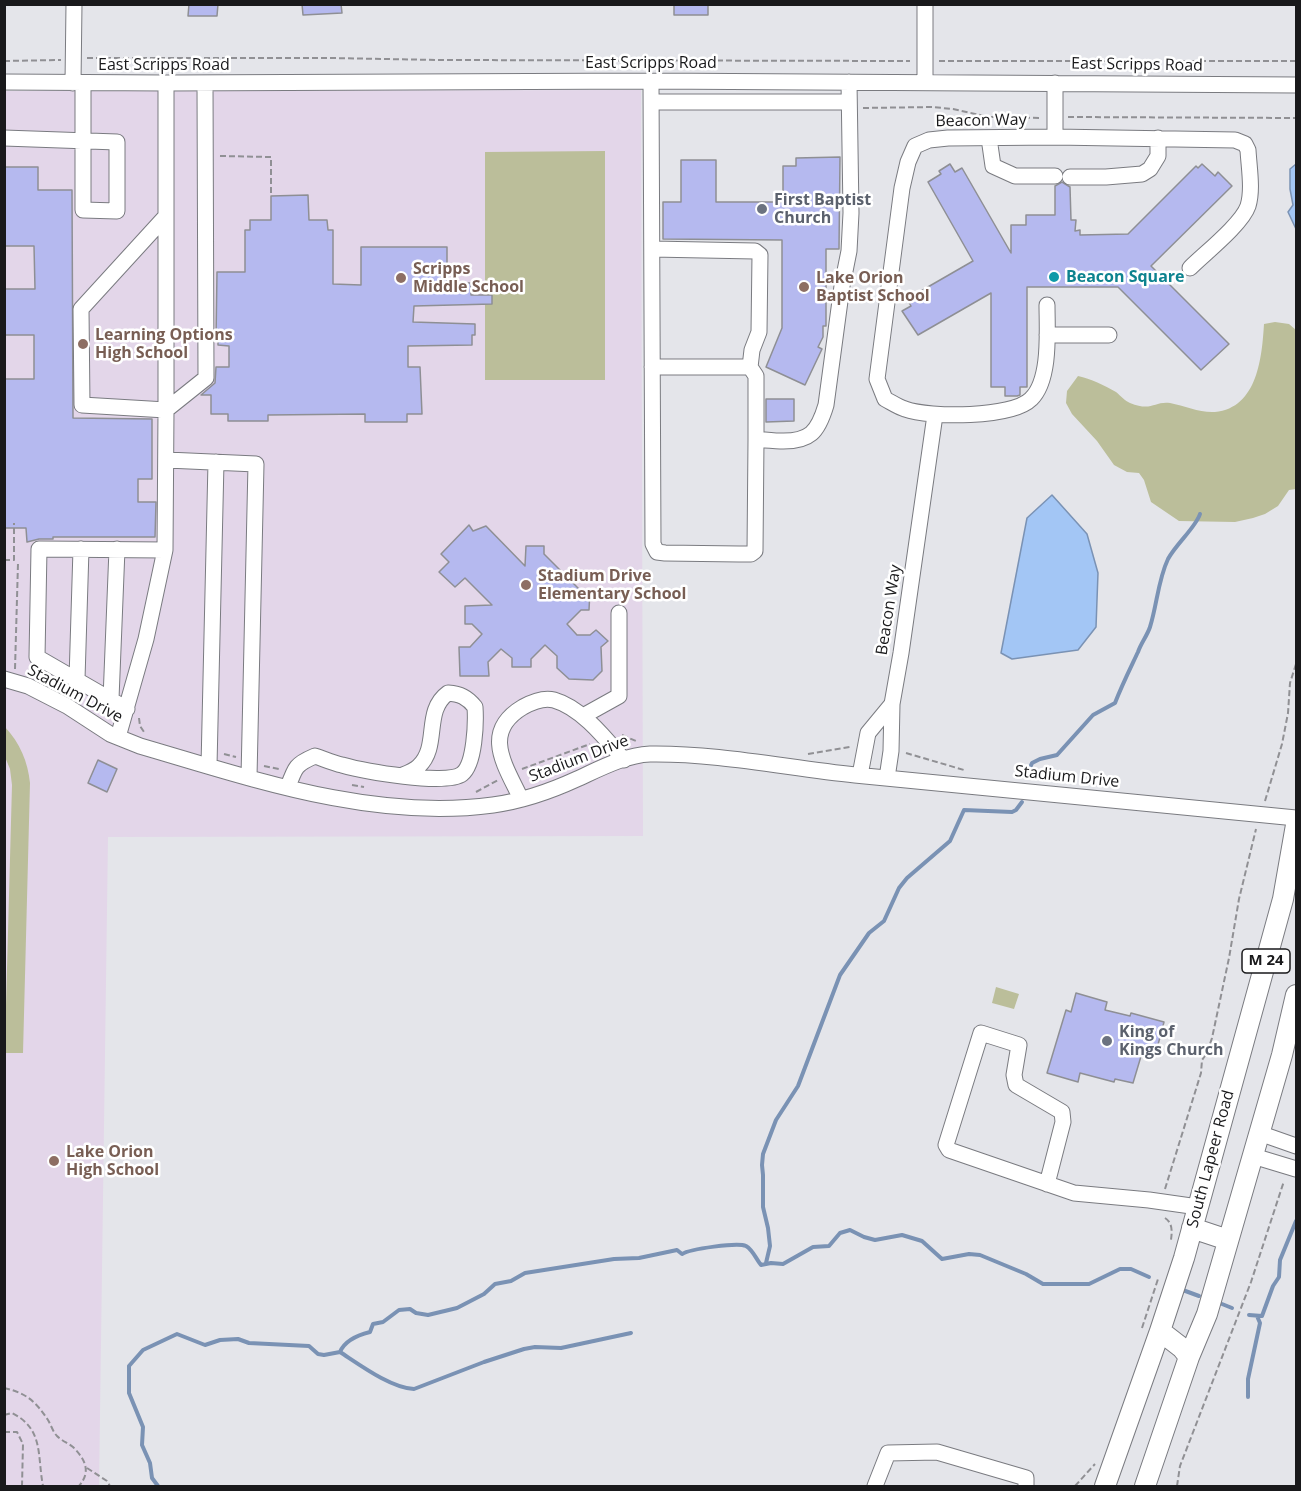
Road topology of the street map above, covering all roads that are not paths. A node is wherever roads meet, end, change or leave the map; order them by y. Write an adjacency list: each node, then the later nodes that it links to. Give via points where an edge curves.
1 (74, 4): 7 (street, via 73,59)
2 (925, 4): 6 (street)
3 (651, 81): 5 (street, East Scripps Road); 9 (street, East Scripps Road); 12 (street)
4 (4, 82): 7 (street, East Scripps Road)
5 (849, 82): 6 (street, East Scripps Road); 13 (street)
6 (925, 82): 10 (street, East Scripps Road)
7 (78, 83): 8 (street, East Scripps Road); 18 (street)
8 (166, 83): 9 (street, East Scripps Road); 21 (street)
9 (205, 83): 29 (street, via 206,378)
10 (1055, 83): 11 (street, East Scripps Road); 14 (street)
11 (1296, 85)
12 (652, 102): 13 (street); 22 (street)
13 (849, 105): 31 (street, via 849,251 826,405 820,423 802,440)
14 (1055, 137): 16 (street, Beacon Way); 17 (street, Beacon Way)
15 (4, 138): 18 (street)
16 (989, 138): 19 (street, via 993,166 1015,176); 30 (street, Beacon Way, via 929,140 915,146 902,188 877,379 885,399 905,409)
17 (1158, 138): 20 (street, via 1158,156 1142,174); 23 (street, Beacon Way, via 1235,140 1248,150 1247,208 1240,220)
18 (83, 142): 18 (street, via 117,142 117,211 83,210)
19 (1055, 176)
20 (1070, 177)
21 (166, 216): 29 (street); 29 (street, via 81,309 82,405)
22 (652, 249): 27 (street); 28 (street, via 755,251 760,255 759,332)
23 (1190, 268)
24 (1047, 305): 25 (street, Beacon Way)
25 (1047, 335): 26 (street); 30 (street, Beacon Way, via 1042,378 1031,399 1016,408 994,413)
26 (1109, 335)
27 (652, 367): 28 (street); 31 (street, via 652,544 657,552 755,551)
28 (750, 367): 31 (street, via 756,376)
29 (166, 410): 32 (street)
30 (934, 415): 41 (street, Beacon Way)
31 (756, 441)
32 (167, 460): 33 (street); 36 (street)
33 (216, 462): 46 (street); 49 (street, via 256,464)
34 (81, 549): 35 (street); 39 (street); 39 (street, via 39,549 38,657)
35 (117, 549): 36 (street); 40 (street)
36 (165, 550): 42 (street)
37 (619, 614): 43 (street, via 619,696)
38 (10, 674): 44 (street, Stadium Drive)
39 (77, 679): 40 (street)
40 (111, 699): 42 (street)
41 (892, 704): 48 (street, Beacon Way, via 868,733); 50 (street, Beacon Way)
42 (127, 709): 44 (street)
43 (582, 716): 45 (street); 52 (street, via 553,700 534,701 512,714 499,732 500,755)
44 (118, 737): 46 (street, Stadium Drive)
45 (624, 760): 48 (street, Stadium Drive, via 646,754 693,756); 52 (street, Stadium Drive)
46 (209, 766): 49 (street, Stadium Drive)
47 (403, 775): 47 (street, via 448,779 467,769 476,718 470,700 448,693 439,699 432,718 429,749 420,766); 51 (street, via 341,765 315,756 295,768)
48 (860, 775): 50 (street, Stadium Drive)
49 (249, 777): 51 (street, Stadium Drive)
50 (887, 778): 53 (street, Stadium Drive)
51 (288, 787): 52 (street, Stadium Drive, via 399,807 470,807)
52 (521, 800)
53 (1296, 818)
54 (1296, 825): 61 (main road, South Lapeer Road / M 24, via 1283,899)
55 (1296, 995): 56 (main road, M 24)
56 (1260, 1132): 57 (street); 58 (main road, M 24)
57 (1296, 1146)
58 (1253, 1156): 59 (street); 63 (main road, M 24)
59 (1292, 1168)
60 (1047, 1184): 60 (street, via 946,1148 981,1033 1019,1045 1016,1084 1062,1112 1063,1122); 61 (street, via 1082,1195)
61 (1198, 1207): 62 (main road, South Lapeer Road / M 24)
62 (1192, 1228): 63 (main road); 64 (main road, South Lapeer Road / M 24, via 1170,1283)
63 (1228, 1240): 65 (main road, M 24, via 1207,1314)
64 (1160, 1331): 65 (main road); 68 (main road, South Lapeer Road / M 24)
65 (1189, 1357): 69 (main road, M 24)
66 (875, 1486): 67 (street, via 888,1453 937,1452 1026,1478)
67 (1026, 1486)
68 (1105, 1486)
69 (1144, 1486)

